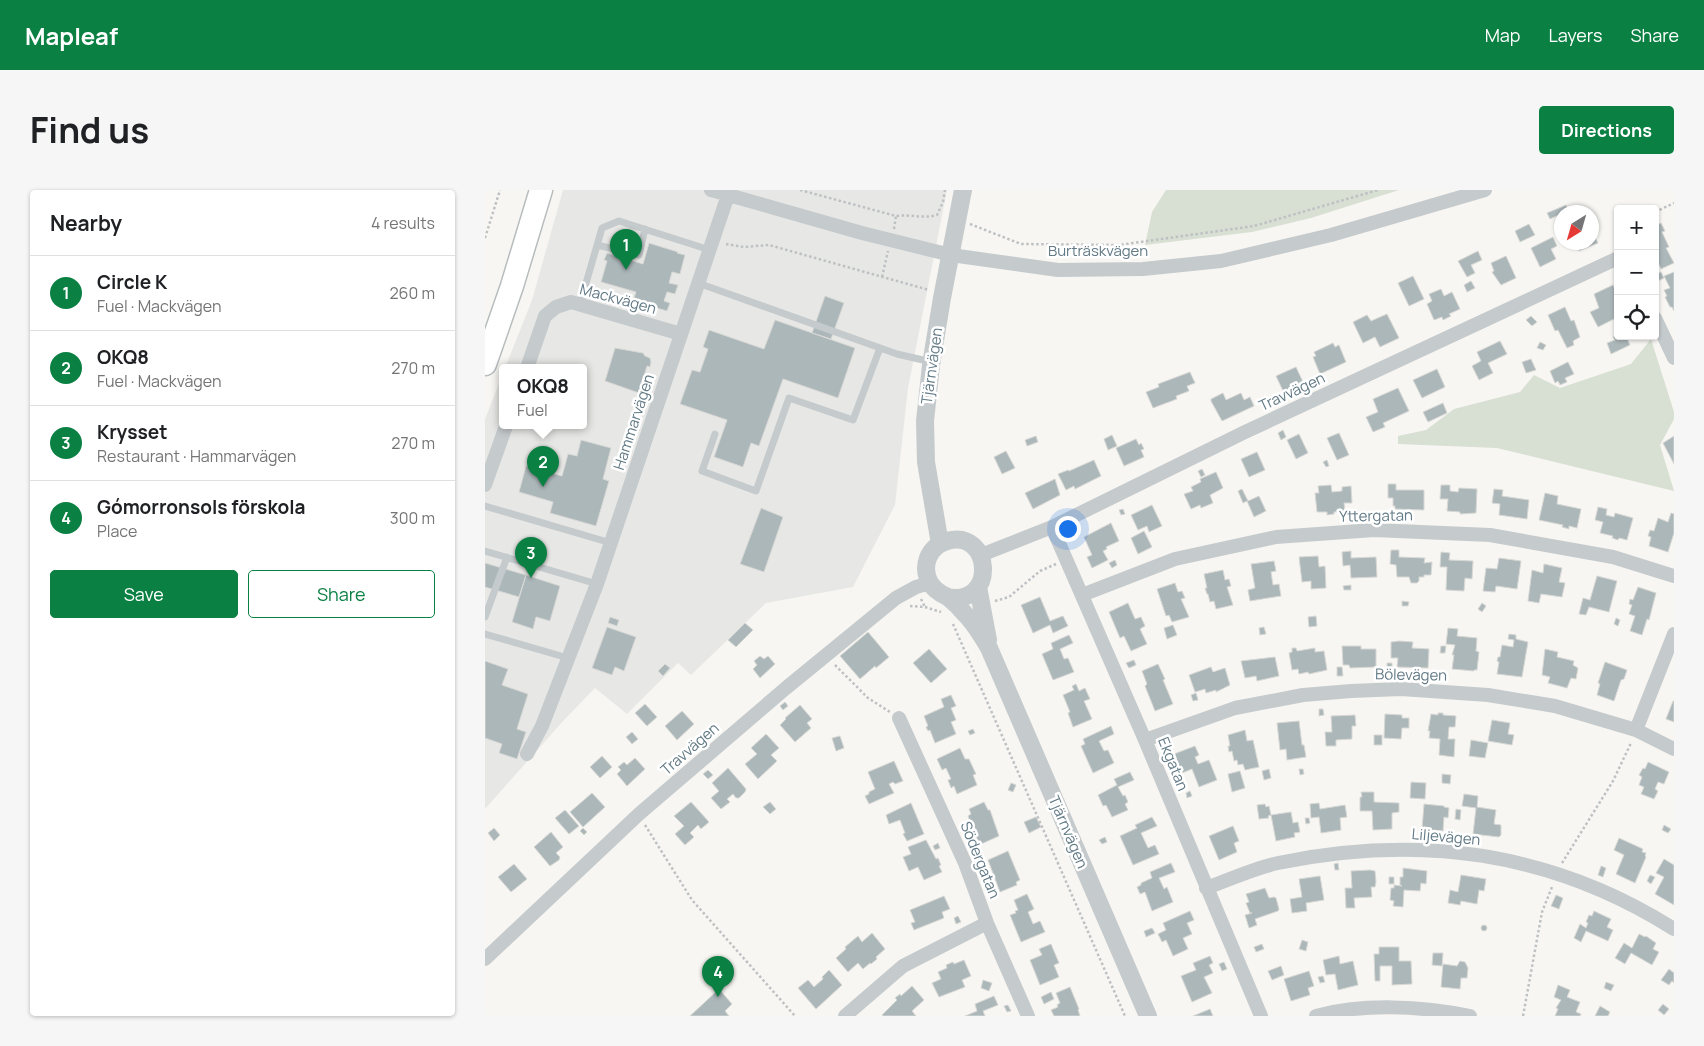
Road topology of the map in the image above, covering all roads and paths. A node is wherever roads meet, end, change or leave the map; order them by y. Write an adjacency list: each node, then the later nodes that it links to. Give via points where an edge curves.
1 (500, 190): 15 (path)
2 (541, 190): 26 (highway)
3 (711, 190): 9 (street, Burträskvägen)
4 (800, 190): 12 (path, via 896,216 907,214 927,218)
5 (945, 190): 12 (path)
6 (963, 190): 13 (street, Tjärnvägen)
7 (1378, 190): 13 (path, via 1254,226 1119,245 1021,244)
8 (1485, 190): 18 (street, Burträskvägen, via 1331,235 1221,261 1143,269 1058,270)
9 (729, 195): 17 (street, Hammarvägen); 18 (street, Burträskvägen)
10 (1674, 203): 11 (path)
11 (1659, 210)
12 (937, 215): 13 (path)
13 (957, 220): 18 (street, Tjärnvägen)
14 (645, 230): 16 (lane, via 619,221 602,228); 16 (lane, via 639,255); 17 (lane)
15 (485, 238)
16 (597, 245): 21 (lane)
17 (710, 250): 20 (street, Hammarvägen)
18 (951, 255): 28 (street, Tjärnvägen)
19 (1614, 260): 33 (street, Travvägen)
20 (698, 283): 23 (street, Hammarvägen); 24 (lane)
21 (580, 304): 23 (street, Mackvägen); 27 (street, Mackvägen, via 571,302 556,307 545,316)
22 (1659, 326): 25 (street)
23 (681, 334): 34 (street, Hammarvägen)
24 (880, 348): 28 (lane); 30 (lane, via 853,420 789,398 756,491 702,471)
25 (1674, 358)
26 (485, 364)
27 (528, 364)
28 (931, 365): 35 (street, Tjärnvägen, via 925,421 927,462)
29 (505, 429): 31 (street)
30 (715, 434)
31 (485, 485)
32 (485, 506): 34 (lane)
33 (1052, 526): 37 (street, Travvägen); 43 (street, Ekgatan)
34 (611, 543): 41 (street, Hammarvägen)
35 (940, 544): 37 (street, via 961,540); 40 (street, via 932,551 927,563)
36 (485, 551): 38 (lane)
37 (981, 555): 42 (street, via 983,578)
38 (507, 558): 41 (lane); 45 (lane)
39 (1674, 576): 43 (street, Yttergatan, via 1613,556 1490,535 1375,530 1276,537 1175,560)
40 (930, 583): 44 (street); 50 (street, Travvägen, via 896,598)
41 (597, 584): 51 (street, Hammarvägen)
42 (977, 587): 44 (street, via 964,596); 49 (street, Tjärnvägen)
43 (1082, 595): 54 (street, Ekgatan)
44 (947, 597): 49 (street, Tjärnvägen, via 965,613)
45 (485, 617)
46 (952, 623): 65 (path)
47 (485, 634): 51 (lane)
48 (1674, 634): 53 (street)
49 (989, 648): 66 (street, Tjärnvägen)
50 (825, 656): 52 (path, via 868,698); 57 (street, Travvägen)
51 (568, 658): 56 (street, Hammarvägen)
52 (899, 718): 59 (street, Södergatan, via 965,863)
53 (1636, 730): 54 (street, Bölevägen, via 1555,706 1489,695 1401,689 1303,695 1235,708); 55 (street, Bölevägen)
54 (1145, 740): 58 (street, Ekgatan)
55 (1674, 749)
56 (527, 754)
57 (639, 814): 61 (street, Travvägen); 62 (path, via 692,900)
58 (1206, 888): 60 (street, Liljevägen, via 1276,864 1345,852 1448,850 1558,872 1611,894); 67 (street, Ekgatan)
59 (987, 923): 63 (street, via 903,966); 64 (street, Södergatan)
60 (1674, 929)
61 (485, 959)
62 (795, 1016)
63 (845, 1016)
64 (1028, 1016)
65 (1125, 1016)
66 (1148, 1016)
67 (1261, 1016)
68 (1316, 1016): 69 (street, via 1365,1008 1410,1008)
69 (1470, 1016)

